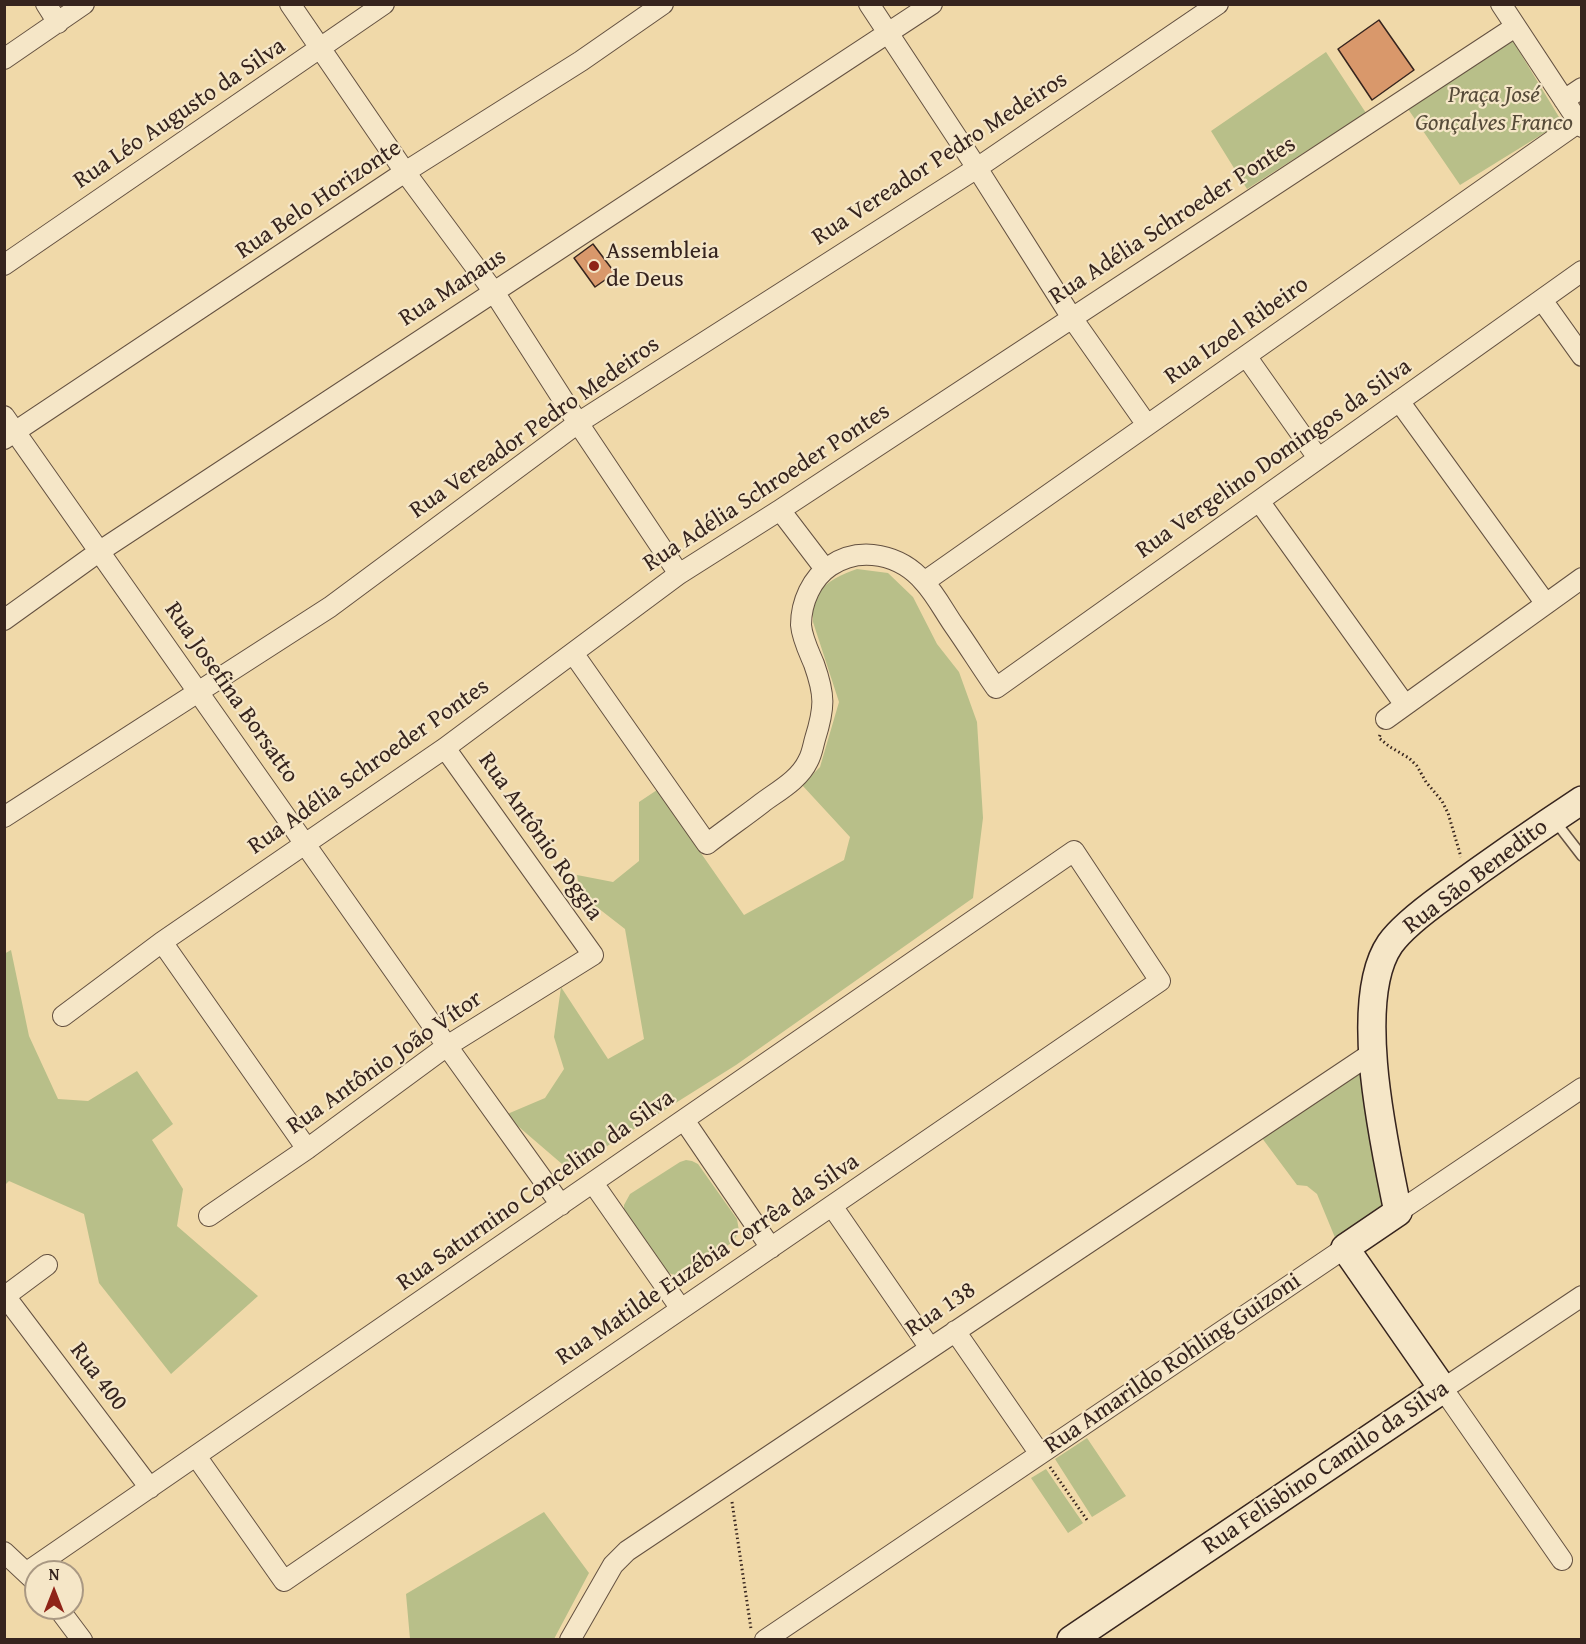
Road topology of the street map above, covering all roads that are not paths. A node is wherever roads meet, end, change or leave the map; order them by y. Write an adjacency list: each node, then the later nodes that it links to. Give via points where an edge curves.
1 (46, 4): 10 (street)
2 (84, 4): 10 (street)
3 (290, 4): 13 (street)
4 (384, 4): 13 (street, Rua Léo Augusto da Silva)
5 (663, 4): 19 (street, Rua Belo Horizonte, via 581,61)
6 (869, 4): 12 (street)
7 (933, 4): 12 (street, Rua Manaus)
8 (1218, 4): 18 (street, Rua Vereador Pedro Medeiros)
9 (1501, 4): 11 (street)
10 (58, 22): 14 (street)
11 (1515, 27): 16 (street); 24 (street, Rua Adélia Schroeder Pontes)
12 (888, 34): 18 (street); 22 (street, Rua Manaus)
13 (320, 49): 19 (street); 20 (street, Rua Léo Augusto da Silva)
14 (4, 59)
15 (1581, 88): 16 (street)
16 (1564, 100): 17 (street)
17 (1580, 124): 25 (street, Rua Izoel Ribeiro)
18 (977, 168): 24 (street); 28 (street, Rua Vereador Pedro Medeiros)
19 (405, 172): 22 (street); 30 (street, Rua Belo Horizonte)
20 (4, 265)
21 (1581, 271): 23 (street, Rua Vergelino Domingos da Silva)
22 (494, 292): 28 (street); 34 (street, Rua Manaus)
23 (1542, 300): 26 (street); 27 (street, Rua Vergelino Domingos da Silva)
24 (1072, 318): 29 (street); 33 (street, Rua Adélia Schroeder Pontes)
25 (1246, 356): 29 (street, Rua Izoel Ribeiro); 31 (street)
26 (1581, 356)
27 (1399, 401): 31 (street, Rua Vergelino Domingos da Silva); 39 (street)
28 (578, 423): 36 (street); 42 (street, Rua Vereador Pedro Medeiros, via 330,607)
29 (1147, 425): 38 (street, Rua Izoel Ribeiro)
30 (8, 429): 34 (street, Rua Josefina Borsatto)
31 (1318, 458): 32 (street, Rua Vergelino Domingos da Silva)
32 (1259, 501): 38 (street, Rua Vergelino Domingos da Silva, via 996,688); 43 (street)
33 (780, 510): 35 (street); 36 (street, Rua Adélia Schroeder Pontes)
34 (100, 551): 40 (street, Rua Manaus); 42 (street, Rua Josefina Borsatto)
35 (825, 569): 38 (street, via 846,558 880,555 906,565); 41 (street, via 806,596 801,625 823,699 810,758 789,784 707,844)
36 (679, 574): 41 (street, Rua Adélia Schroeder Pontes)
37 (1581, 578): 39 (street)
38 (924, 582)
39 (1546, 604): 43 (street)
40 (4, 620)
41 (573, 653): 45 (street, Rua Adélia Schroeder Pontes)
42 (199, 691): 47 (street, Rua Vereador Pedro Medeiros); 49 (street, Rua Josefina Borsatto)
43 (1406, 705): 44 (street)
44 (1386, 719)
45 (446, 748): 49 (street, Rua Adélia Schroeder Pontes); 52 (street, Rua Antônio Roggia)
46 (1581, 800): 48 (street, Rua São Benedito)
47 (4, 817)
48 (1554, 819): 50 (lane); 56 (street, Rua São Benedito, via 1422,912 1390,944 1380,963 1372,1002)
49 (304, 843): 51 (street, Rua Adélia Schroeder Pontes); 55 (street, Rua Josefina Borsatto)
50 (1581, 856)
51 (162, 942): 54 (street, Rua Adélia Schroeder Pontes); 59 (street)
52 (593, 955): 55 (street, Rua Antônio João Vítor)
53 (1160, 981): 58 (street, Rua Saturnino Concelino da Silva, via 1074,851); 62 (street, Rua Matilde Euzébia Corrêa da Silva)
54 (63, 1016)
55 (447, 1046): 59 (street, Rua Antônio João Vítor); 61 (street, Rua Josefina Borsatto)
56 (1372, 1053): 63 (street, Rua São Benedito); 71 (street, Rua 138)
57 (1581, 1088): 63 (street, Rua Amarildo Rohling Guizoni)
58 (684, 1120): 60 (street, Rua Saturnino Concelino da Silva); 65 (street)
59 (307, 1149): 64 (street, Rua Antônio João Vítor)
60 (593, 1183): 61 (street, Rua Saturnino Concelino da Silva); 70 (street)
61 (561, 1204): 75 (street, Rua Saturnino Concelino da Silva)
62 (832, 1206): 65 (street, Rua Matilde Euzébia Corrêa da Silva); 72 (street)
63 (1398, 1212): 66 (street, Rua Amarildo Rohling Guizoni)
64 (209, 1216)
65 (771, 1248): 70 (street, Rua Matilde Euzébia Corrêa da Silva)
66 (1345, 1248): 73 (street); 74 (street, Rua Amarildo Rohling Guizoni)
67 (47, 1265): 68 (street)
68 (5, 1296): 76 (street, Rua 400)
69 (1581, 1296): 73 (street, Rua Felisbino Camilo da Silva)
70 (681, 1309): 75 (street, Rua Matilde Euzébia Corrêa da Silva, via 284,1581)
71 (955, 1332): 72 (street, Rua 138); 74 (street)
72 (930, 1348): 83 (street, Rua 138, via 627,1551 613,1565)
73 (1443, 1389): 79 (street); 85 (street, Rua Felisbino Camilo da Silva)
74 (1040, 1454): 84 (street, Rua Amarildo Rohling Guizoni)
75 (196, 1456): 76 (street, Rua Saturnino Concelino da Silva)
76 (150, 1488): 78 (street, Rua Saturnino Concelino da Silva)
77 (4, 1552): 80 (street)
78 (55, 1560)
79 (1562, 1560)
80 (24, 1570)
81 (67, 1620): 82 (street)
82 (82, 1640)
83 (570, 1640)
84 (765, 1640)
85 (1071, 1640)

